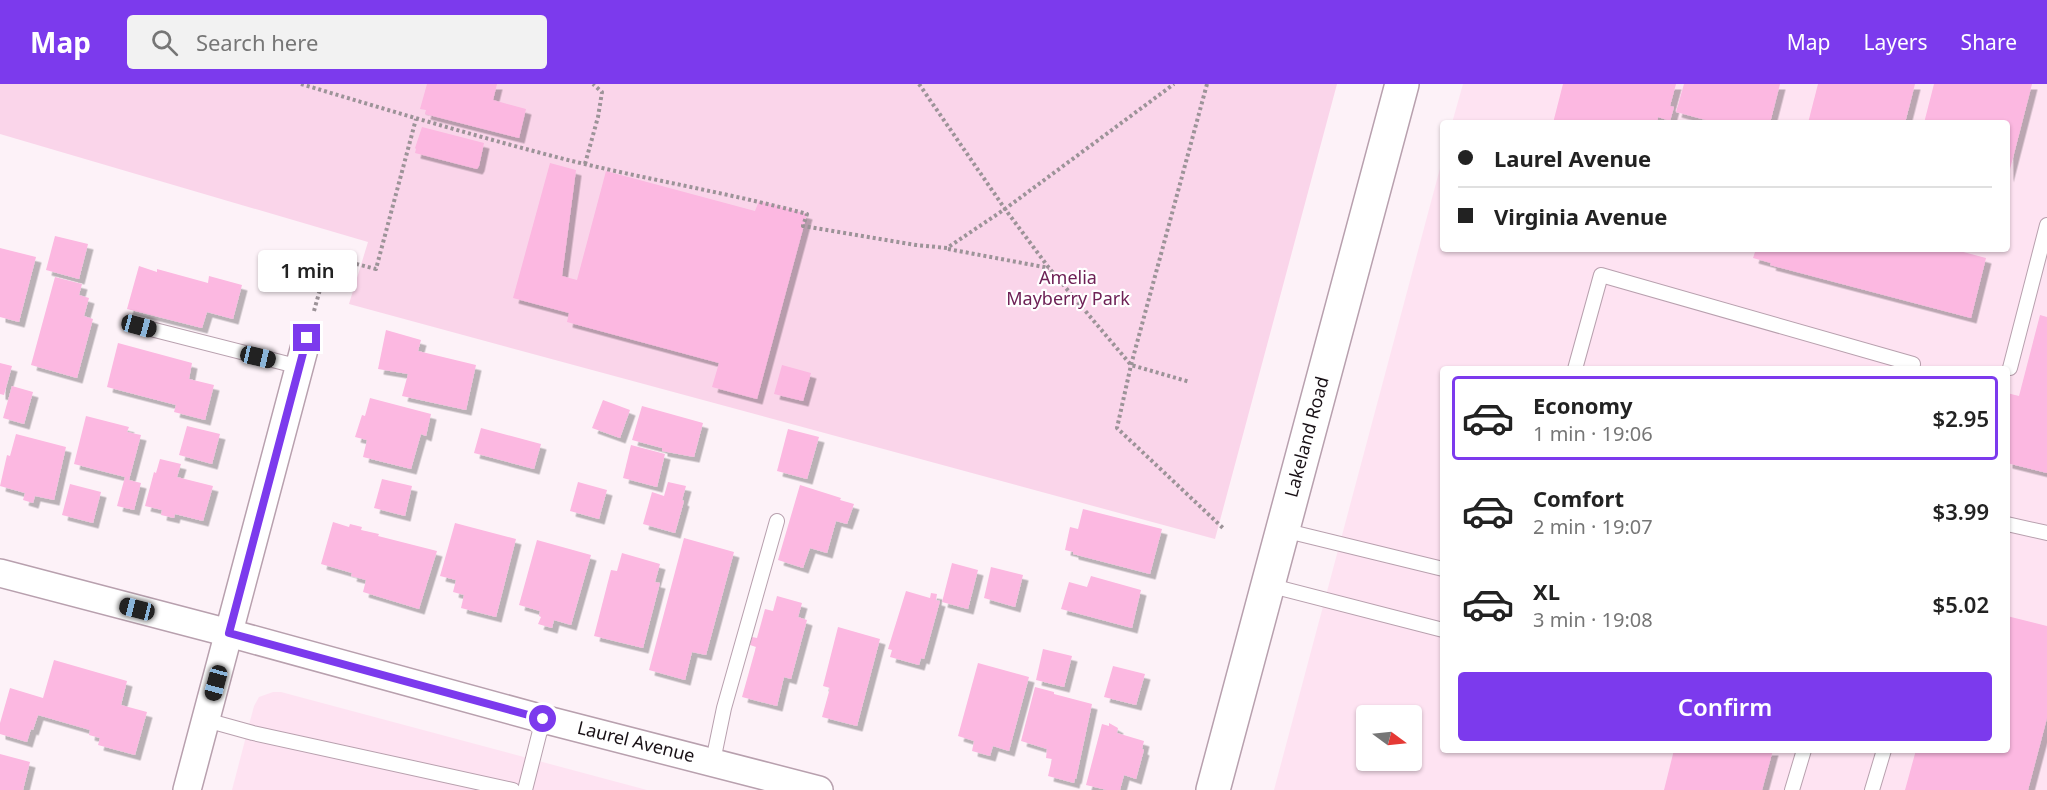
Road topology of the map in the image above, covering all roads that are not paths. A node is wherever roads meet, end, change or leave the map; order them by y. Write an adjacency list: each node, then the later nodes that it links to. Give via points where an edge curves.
1 (1402, 84): 11 (street, Lakeland Road)
2 (2047, 225): 8 (lane)
3 (139, 326): 7 (lane)
4 (307, 338): 7 (street)
5 (1576, 366): 6 (lane, via 1601,275 1913,363)
6 (1912, 366)
7 (300, 367): 17 (street)
8 (2010, 368)
9 (777, 521): 22 (lane, via 724,708)
10 (2010, 525): 12 (lane)
11 (1283, 530): 13 (lane); 15 (street, Lakeland Road)
12 (2047, 533)
13 (1440, 568)
14 (0, 573): 17 (street, Laurel Avenue)
15 (1268, 585): 16 (lane); 27 (street, Lakeland Road)
16 (1440, 629)
17 (229, 633): 18 (street, Laurel Avenue); 19 (street)
18 (543, 719): 22 (street, Laurel Avenue); 25 (lane)
19 (206, 720): 23 (street); 24 (lane)
20 (1802, 753): 28 (lane)
21 (1883, 753): 29 (lane)
22 (713, 761): 26 (street, Laurel Avenue)
23 (188, 790)
24 (513, 790)
25 (525, 790)
26 (819, 790)
27 (1213, 790)
28 (1792, 790)
29 (1872, 790)

